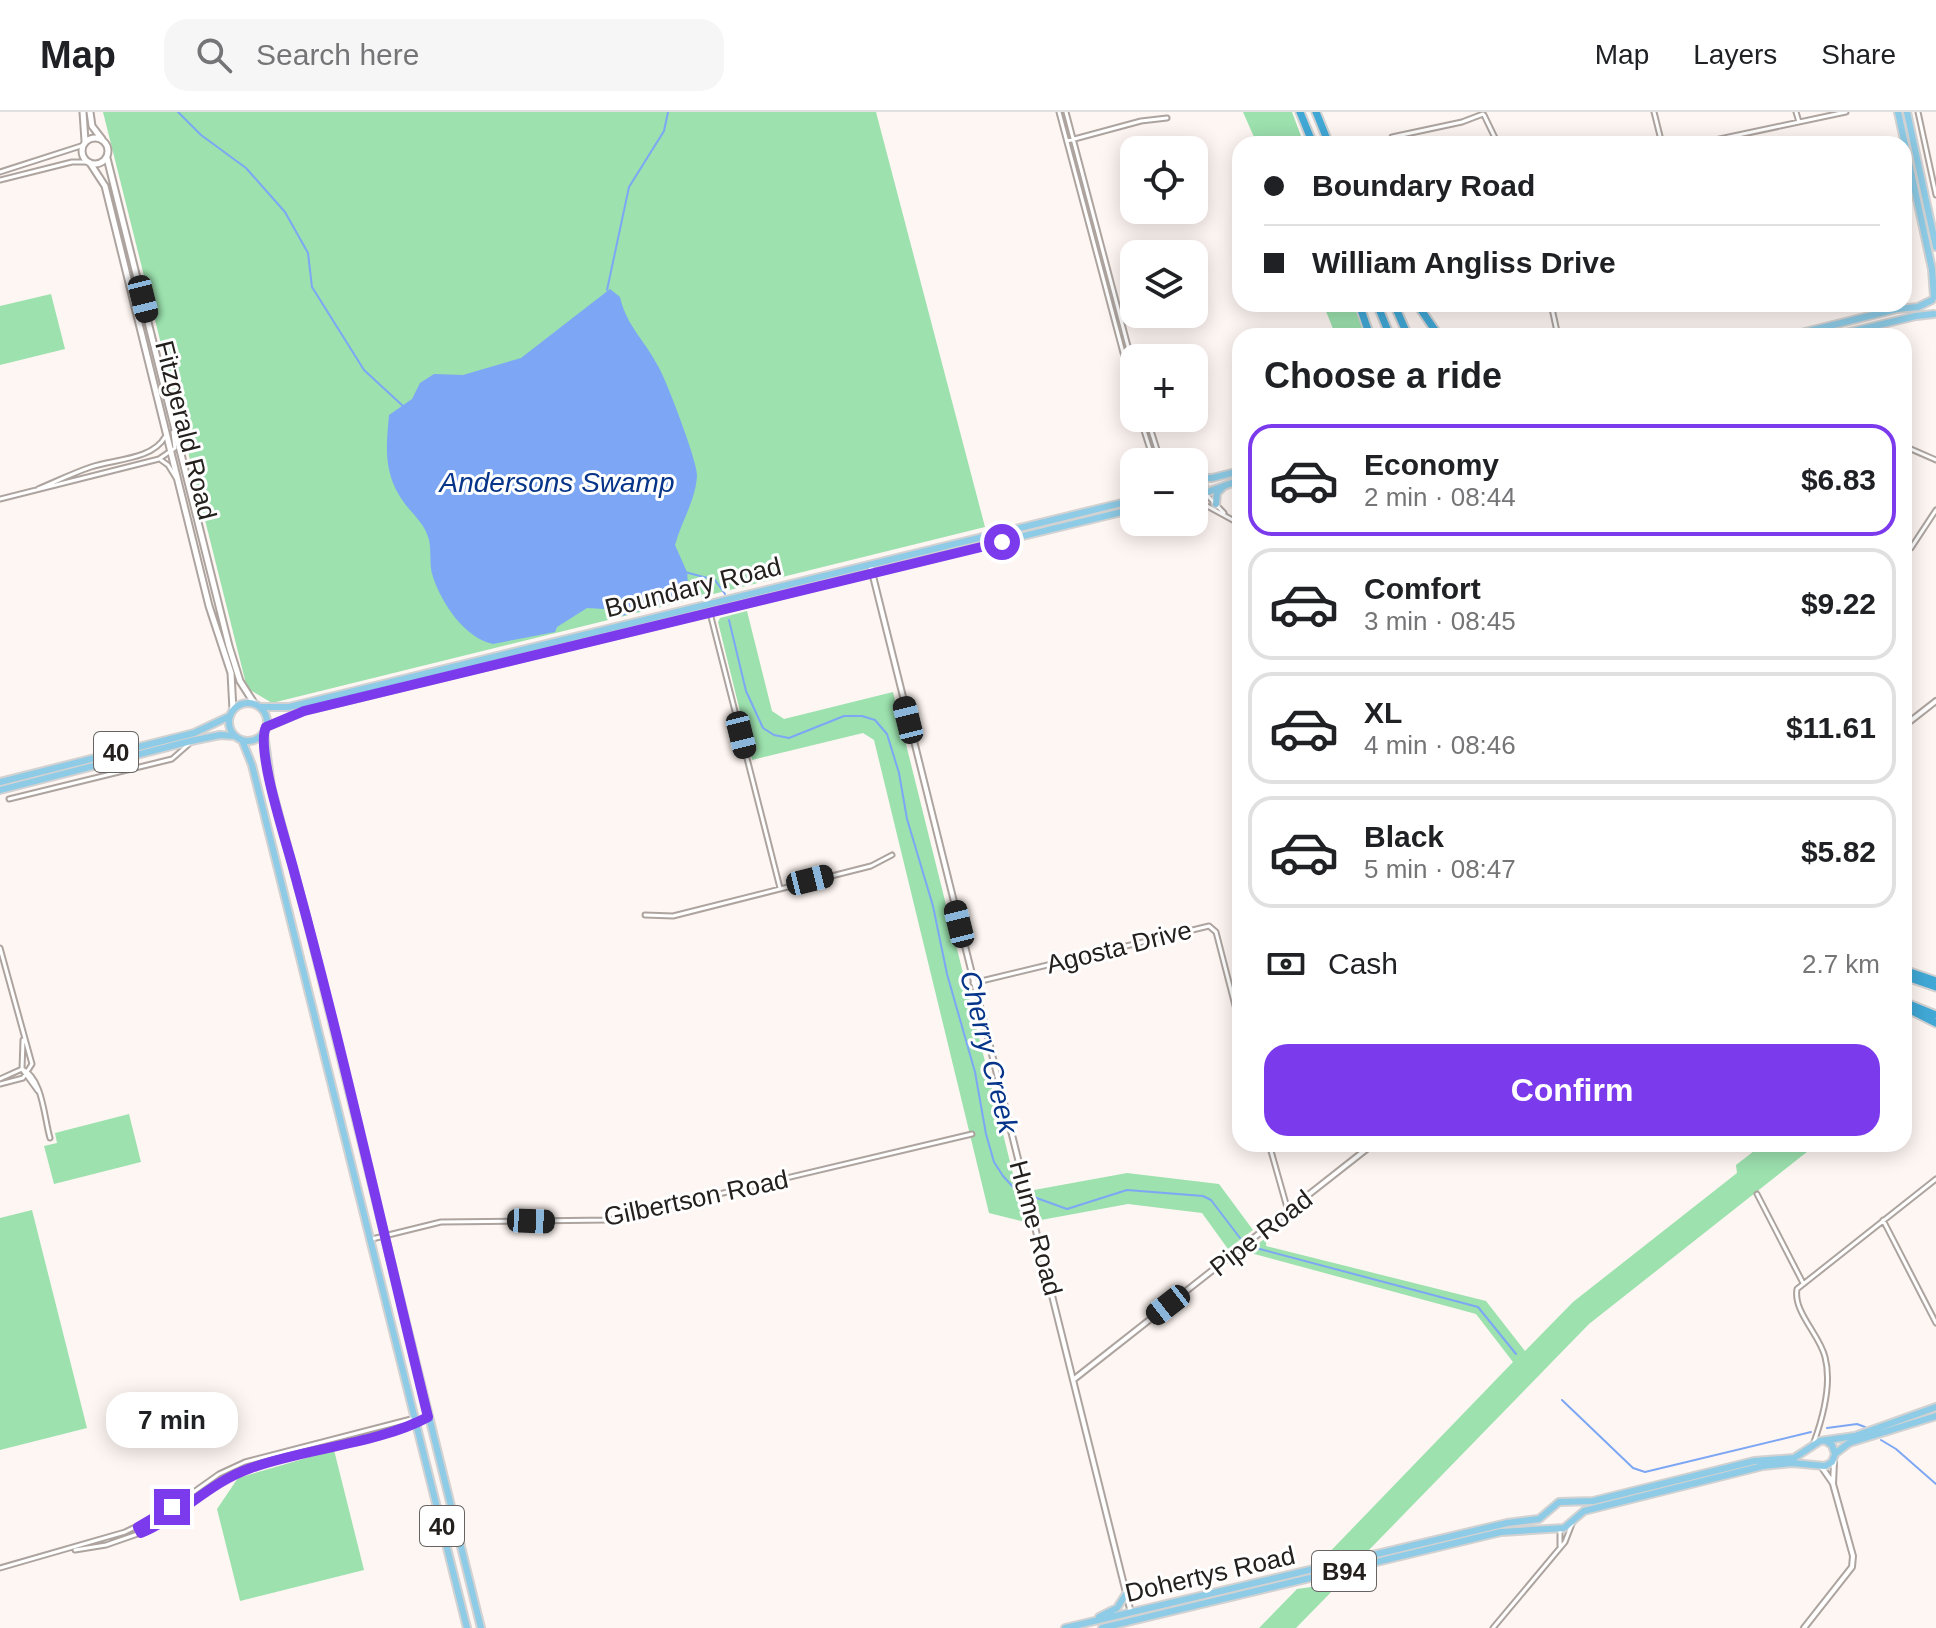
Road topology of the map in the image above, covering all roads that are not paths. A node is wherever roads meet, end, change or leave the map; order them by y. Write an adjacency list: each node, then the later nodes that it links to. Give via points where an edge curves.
1 (83, 112): 26 (main road)
2 (90, 112): 24 (main road, via 92,126)
3 (1059, 112): 25 (street)
4 (1066, 112): 23 (street)
5 (1316, 112): 17 (highway)
6 (1654, 112): 20 (street)
7 (1796, 112): 15 (street)
8 (1846, 112): 15 (street)
9 (1898, 112): 22 (main road)
10 (1907, 112): 33 (main road)
11 (1918, 112): 32 (street)
12 (1483, 113): 18 (street); 19 (street)
13 (1300, 114): 16 (highway)
14 (1167, 118): 23 (street)
15 (1799, 122): 21 (street)
16 (1308, 136)
17 (1327, 136)
18 (1397, 136)
19 (1494, 136)
20 (1660, 136)
21 (1733, 136)
22 (1903, 136)
23 (1074, 139): 25 (street); 42 (street)
24 (103, 140): 26 (main road, via 92,138); 27 (main road)
25 (1067, 141): 41 (street)
26 (85, 144): 28 (main road, via 82,153); 29 (street)
27 (107, 158): 28 (main road); 43 (main road, Fitzgerald Road)
28 (89, 162): 31 (street); 44 (main road, Fitzgerald Road, via 105,186)
29 (0, 172)
30 (1912, 177): 35 (main road)
31 (0, 180)
32 (1936, 195)
33 (1935, 236): 34 (main road)
34 (1936, 247)
35 (1934, 297): 36 (main road); 38 (main road)
36 (1912, 308)
37 (1885, 312): 39 (main road)
38 (1935, 315): 40 (main road)
39 (1821, 328)
40 (1866, 328)
41 (1122, 344)
42 (1127, 344)
43 (172, 418): 46 (street); 72 (main road, Fitzgerald Road, via 229,646 245,691)
44 (167, 433): 46 (main road, Fitzgerald Road); 49 (street, via 146,453)
45 (1912, 450): 48 (street)
46 (172, 452): 47 (street); 54 (main road, Fitzgerald Road)
47 (159, 459): 51 (street); 54 (street)
48 (1936, 460)
49 (93, 466): 51 (street); 56 (street)
50 (1232, 473): 52 (main road)
51 (97, 476): 56 (street)
52 (1208, 477)
53 (1230, 482): 55 (main road); 60 (main road, via 1217,493)
54 (180, 485): 73 (main road, Fitzgerald Road, via 231,673)
55 (1208, 492)
56 (27, 493): 58 (street)
57 (1208, 496): 60 (street)
58 (0, 499)
59 (1120, 503): 67 (main road, Boundary Road)
60 (1216, 504): 64 (street)
61 (1208, 507): 64 (street)
62 (1936, 510): 66 (street)
63 (1120, 512): 68 (main road, Boundary Road)
64 (1226, 515): 65 (street)
65 (1232, 519)
66 (1912, 543)
67 (870, 564): 68 (street, Hume Road); 69 (main road, Boundary Road)
68 (872, 574): 70 (main road, Boundary Road); 90 (street, Hume Road)
69 (708, 604): 70 (main road); 72 (main road, Boundary Road, via 289,707)
70 (710, 613): 75 (main road, Boundary Road, via 304,711); 84 (street)
71 (1936, 701): 74 (street)
72 (257, 705): 73 (main road, 40, via 245,703); 75 (main road, 40, via 266,714)
73 (231, 713): 76 (main road, 40, via 230,727); 78 (main road, 40, via 194,733)
74 (1912, 720)
75 (265, 730): 76 (main road, 40, via 252,741); 91 (main road, 40, via 271,786)
76 (239, 738): 77 (main road, 40, via 220,735); 93 (main road, 40, via 252,765)
77 (191, 741): 79 (main road, 40); 81 (street, via 172,759)
78 (0, 782)
79 (30, 782): 80 (main road, 40); 81 (street)
80 (0, 790)
81 (39, 791): 82 (street)
82 (9, 799)
83 (892, 855): 84 (street, via 871,866)
84 (780, 888): 85 (street, via 673,916)
85 (645, 915)
86 (0, 948): 99 (street)
87 (1912, 975): 89 (highway)
88 (1912, 976): 92 (highway)
89 (1936, 981)
90 (973, 983): 94 (street, Agosta Drive, via 1209,926 1216,932); 117 (street, Hume Road)
91 (323, 984): 93 (main road); 113 (main road, 40)
92 (1936, 987)
93 (307, 988): 114 (main road, 40)
94 (1232, 994)
95 (1912, 1007): 97 (highway)
96 (1912, 1009): 98 (highway)
97 (1936, 1015)
98 (1936, 1023)
99 (23, 1037): 100 (street); 101 (street, via 32,1061)
100 (22, 1069): 101 (street); 102 (street); 103 (street)
101 (30, 1072): 102 (street); 104 (street)
102 (25, 1077): 103 (street); 104 (street)
103 (0, 1082)
104 (38, 1091): 106 (street)
105 (972, 1134): 113 (street, Gilbertson Road, via 609,1220 441,1222)
106 (50, 1138)
107 (1271, 1152): 111 (street)
108 (1363, 1152): 111 (street, Pipe Road)
109 (1936, 1179): 112 (street)
110 (1757, 1194): 115 (street)
111 (1288, 1211): 117 (street, Pipe Road)
112 (1883, 1220): 115 (street); 116 (street)
113 (383, 1236): 114 (street, Gilbertson Road); 120 (main road, 40)
114 (370, 1239): 121 (main road, 40)
115 (1803, 1283): 122 (street, via 1796,1297 1825,1355 1828,1376)
116 (1936, 1323)
117 (1073, 1380): 143 (street, Hume Road)
118 (1936, 1407): 125 (main road, B94)
119 (1936, 1416): 129 (main road, via 1849,1443)
120 (428, 1417): 121 (main road); 147 (main road, 40)
121 (415, 1421): 123 (street); 124 (street); 146 (main road, 40)
122 (1820, 1422): 125 (street); 126 (street)
123 (379, 1425): 124 (street); 127 (street)
124 (381, 1433): 128 (street)
125 (1826, 1441): 126 (main road, B94); 129 (main road)
126 (1813, 1446): 130 (main road, via 1810,1455); 132 (main road, B94, via 1794,1458 1754,1461 1601,1499)
127 (287, 1449): 128 (street); 133 (street, via 231,1468)
128 (290, 1456): 134 (street, via 235,1474)
129 (1835, 1456): 130 (main road, via 1829,1464); 131 (street)
130 (1819, 1465): 131 (street); 136 (main road, B94, via 1750,1469 1587,1510)
131 (1833, 1484): 151 (street, via 1852,1567)
132 (1566, 1502): 135 (main road, B94, via 1555,1503); 136 (main road, via 1573,1507)
133 (174, 1505): 134 (street); 137 (street)
134 (179, 1512): 139 (street)
135 (1548, 1512): 138 (main road); 144 (main road, Dohertys Road / B94, via 1539,1519)
136 (1573, 1521): 138 (main road, B94); 140 (street)
137 (138, 1527): 139 (street); 141 (street)
138 (1558, 1528): 140 (street); 144 (main road, Dohertys Road / B94, via 1501,1532)
139 (141, 1533): 141 (street)
140 (1558, 1549): 150 (street)
141 (71, 1550): 142 (street)
142 (0, 1568)
143 (1126, 1594): 144 (street, Hume Road); 145 (main road, via 1111,1612)
144 (1132, 1617): 145 (main road, Dohertys Road / B94); 149 (main road, Dohertys Road / B94)
145 (1073, 1626): 148 (main road, Dohertys Road / B94)
146 (467, 1628)
147 (481, 1628)
148 (1065, 1628)
149 (1102, 1628)
150 (1493, 1628)
151 (1804, 1628)

